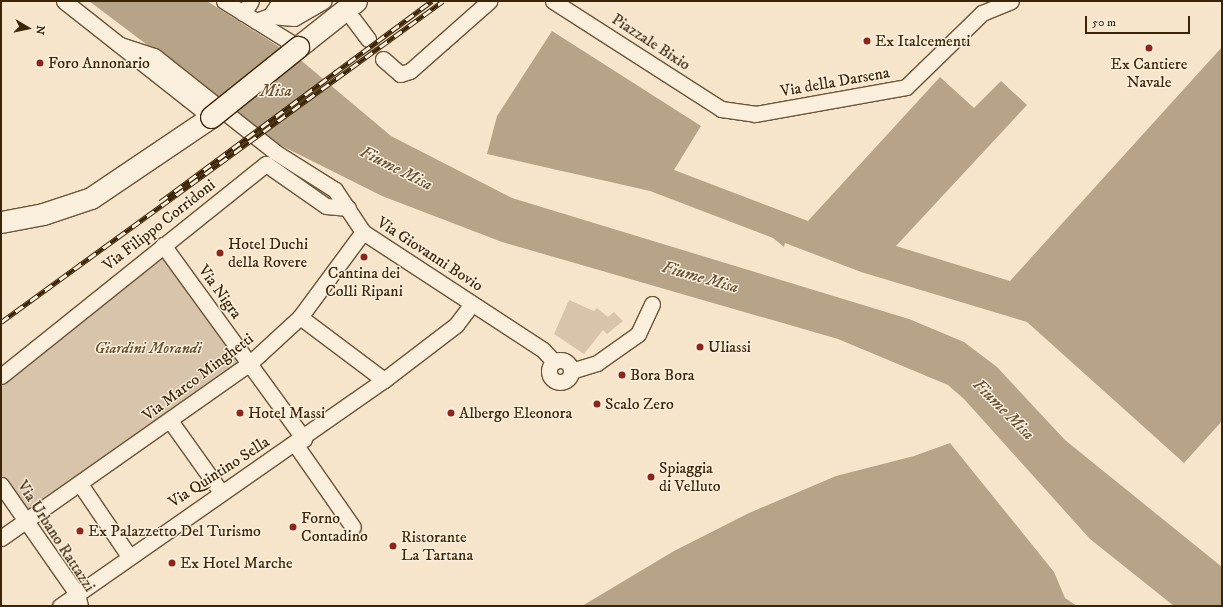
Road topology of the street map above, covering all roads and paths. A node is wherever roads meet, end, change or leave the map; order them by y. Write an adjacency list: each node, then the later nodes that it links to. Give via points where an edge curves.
1 (64, 1): 12 (street)
2 (224, 1): 8 (street)
3 (302, 1): 10 (street, via 277,6)
4 (323, 1): 10 (street, via 294,18)
5 (489, 1): 14 (street, via 410,72 400,74)
6 (553, 1): 15 (street, Piazzale Bixio)
7 (1011, 1): 15 (street, Via della Darsena, via 982,13 906,87 755,114)
8 (247, 7): 10 (street)
9 (354, 10): 11 (street); 13 (main road)
10 (263, 18): 13 (street)
11 (368, 39)
12 (120, 45): 16 (street); 17 (street, Via Giovanni Bovio, via 154,56 275,152 335,190)
13 (298, 47): 16 (main road, bridge)
14 (383, 59)
15 (729, 112)
16 (211, 116): 18 (main road, via 91,198 43,214)
17 (348, 208): 19 (street, Via Giovanni Bovio); 20 (street, Via Filippo Corridoni, via 326,206 266,164)
18 (1, 222)
19 (363, 232): 21 (street, Via Giovanni Bovio); 23 (street, Via Marco Minghetti)
20 (164, 245): 24 (street, Via Nigra); 25 (street, Via Filippo Corridoni)
21 (472, 304): 22 (street, Via Giovanni Bovio, via 543,350 554,362 565,361 571,371 597,363 638,334); 26 (street, Via Quintino Sella, via 456,325)
22 (652, 304)
23 (300, 317): 24 (street, Via Marco Minghetti); 26 (street)
24 (250, 363): 27 (street, Via Marco Minghetti); 28 (street, Via Nigra)
25 (1, 376)
26 (384, 380): 28 (street, Via Quintino Sella)
27 (171, 422): 29 (street, Via Marco Minghetti); 31 (street)
28 (299, 441): 31 (street, Via Quintino Sella); 33 (street, Via Nigra)
29 (80, 484): 32 (street, Via Marco Minghetti); 35 (street)
30 (1, 485): 32 (street, Via Urbano Rattazzi)
31 (221, 492): 35 (street, Via Quintino Sella)
32 (26, 520): 34 (street, Via Marco Minghetti); 36 (street, Via Urbano Rattazzi)
33 (353, 527)
34 (1, 538)
35 (129, 556): 36 (street, Via Quintino Sella)
36 (78, 600): 37 (street, Via Quintino Sella)
37 (60, 606)

